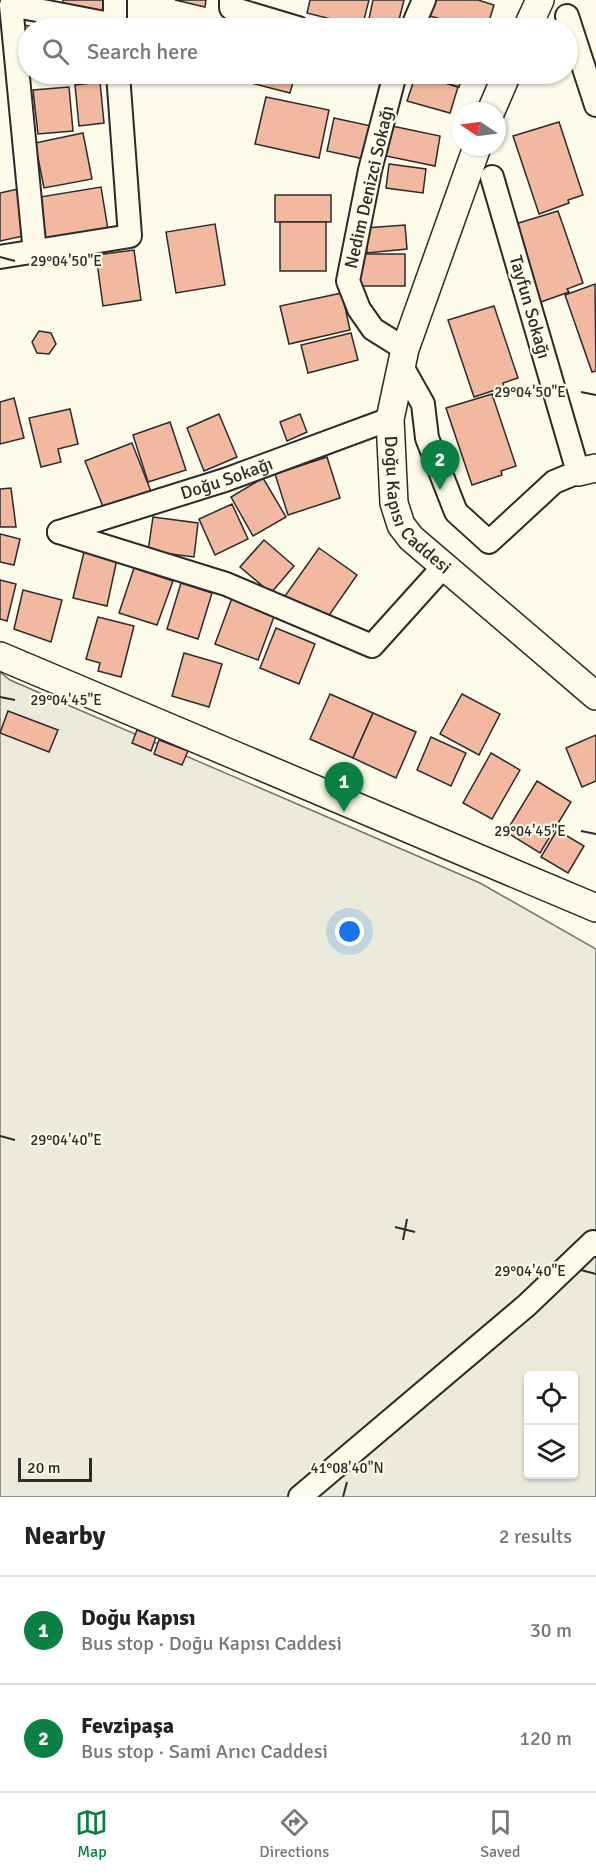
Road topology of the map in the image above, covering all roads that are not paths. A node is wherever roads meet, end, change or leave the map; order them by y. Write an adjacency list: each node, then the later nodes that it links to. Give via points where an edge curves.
1 (115, 0): 6 (street)
2 (231, 0): 7 (street, via 231,8)
3 (424, 0): 8 (street)
4 (540, 0): 9 (street)
5 (72, 18): 11 (street, via 11,5)
6 (115, 18)
7 (264, 18)
8 (416, 18)
9 (532, 18)
10 (578, 50): 17 (street)
11 (18, 78)
12 (19, 84): 20 (street)
13 (119, 84): 20 (street, via 130,236)
14 (393, 84): 22 (street, Nedim Denizci Sokağı, via 370,170 348,281 359,309 373,329)
15 (503, 84): 16 (street)
16 (495, 102)
17 (596, 105)
18 (474, 156): 22 (street, Doğu Kapısı Caddesi)
19 (492, 177): 24 (street, Tayfun Sokağı)
20 (35, 254): 21 (street)
21 (0, 258)
22 (403, 357): 23 (street, Doğu Kapısı Caddesi); 24 (street, via 423,404 427,438 456,512 489,542 554,482)
23 (390, 419): 25 (street, Doğu Kapısı Caddesi, via 394,503 401,525); 25 (street, Doğu Sokağı, via 225,480 59,532 226,584 372,646)
24 (587, 470)
25 (444, 565): 27 (street, Doğu Kapısı Caddesi)
26 (0, 656): 28 (street)
27 (596, 696)
28 (596, 908)
29 (596, 1245): 30 (street, via 593,1242 527,1305)
30 (300, 1497)

